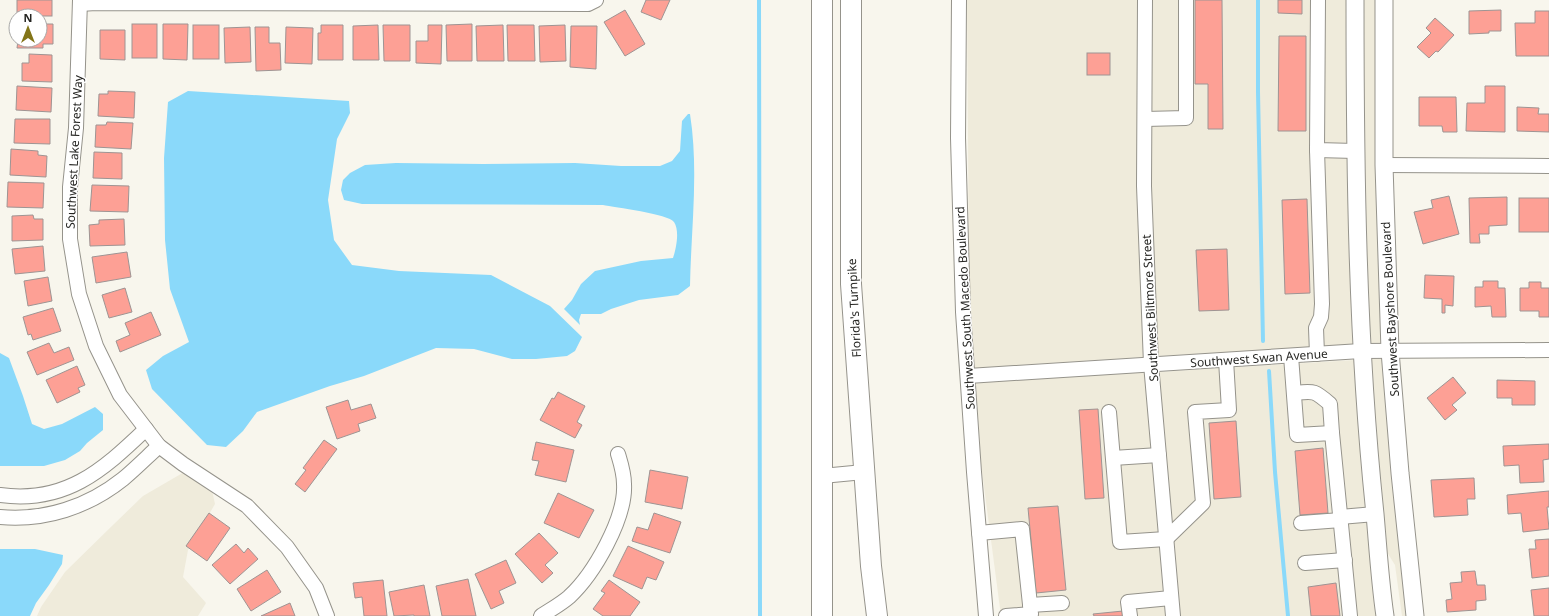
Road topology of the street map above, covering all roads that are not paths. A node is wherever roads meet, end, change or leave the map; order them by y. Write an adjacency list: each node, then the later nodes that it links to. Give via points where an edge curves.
1 (596, 0): 10 (street, via 588,4)
2 (822, 0): 33 (highway)
3 (851, 0): 32 (highway, Florida's Turnpike, via 851,284)
4 (959, 0): 23 (street, Southwest South Macedo Boulevard, via 958,138 963,312)
5 (1145, 0): 11 (street, Southwest Biltmore Street)
6 (1186, 0): 11 (street, via 1186,118)
7 (1318, 0): 12 (street)
8 (1354, 0): 13 (main road)
9 (1384, 0): 14 (main road, Southwest Bayshore Boulevard)
10 (80, 2): 26 (street, Southwest Lake Forest Way, via 76,128 70,187 70,239 79,294 96,346 120,395)
11 (1145, 119): 22 (street, Southwest Biltmore Street, via 1144,186)
12 (1317, 150): 13 (street); 19 (street, via 1322,304 1321,317 1316,328)
13 (1355, 151): 18 (main road)
14 (1384, 165): 15 (street); 17 (main road, Southwest Bayshore Boulevard)
15 (1549, 166)
16 (1549, 350): 17 (street, Southwest Swan Avenue)
17 (1390, 351): 18 (street, Southwest Swan Avenue); 60 (main road, Southwest Bayshore Boulevard)
18 (1361, 352): 19 (street, Southwest Swan Avenue); 37 (main road)
19 (1317, 354): 20 (street, Southwest Swan Avenue)
20 (1291, 356): 21 (street, Southwest Swan Avenue); 24 (street)
21 (1226, 360): 22 (street, Southwest Swan Avenue); 42 (street, via 1229,410 1195,412 1203,504)
22 (1152, 364): 23 (street, Southwest Swan Avenue); 30 (street, Southwest Biltmore Street)
23 (968, 376): 41 (street, Southwest South Macedo Boulevard)
24 (1294, 393): 27 (street, via 1317,393 1330,404); 27 (street, via 1297,435)
25 (1109, 412): 31 (street)
26 (146, 429): 28 (street, Southwest Lake Forest Way); 35 (street, via 124,451 90,477 76,485)
27 (1332, 434): 39 (street)
28 (159, 446): 36 (street, via 104,493); 49 (street, Southwest Lake Forest Way, via 247,506 287,547 316,588)
29 (618, 454): 50 (street, via 623,471 624,495 616,526 593,567 569,597)
30 (1159, 455): 31 (street); 42 (street, Southwest Biltmore Street)
31 (1113, 458): 42 (street, via 1120,542)
32 (864, 472): 33 (street); 52 (highway, Florida's Turnpike)
33 (822, 476): 51 (highway)
34 (0, 495): 35 (street)
35 (45, 495): 36 (street, via 56,502)
36 (53, 514): 38 (street, via 30,518)
37 (1375, 514): 39 (street); 43 (main road)
38 (0, 517)
39 (1341, 518): 40 (street); 44 (street)
40 (1301, 523)
41 (979, 533): 48 (street, via 1022,529); 53 (street, Southwest South Macedo Boulevard)
42 (1166, 539): 46 (street, Southwest Biltmore Street)
43 (1378, 552): 58 (main road); 59 (main road, via 1388,567)
44 (1345, 560): 45 (street); 57 (street)
45 (1305, 564)
46 (1171, 598): 55 (street, via 1128,602); 56 (street, Southwest Biltmore Street)
47 (1062, 603): 48 (street)
48 (1030, 605): 54 (street, via 1031,614)
49 (327, 616)
50 (541, 616)
51 (822, 616)
52 (877, 616)
53 (986, 616)
54 (1006, 616)
55 (1130, 616)
56 (1173, 616)
57 (1350, 616)
58 (1385, 616)
59 (1395, 616)
60 (1415, 616)

